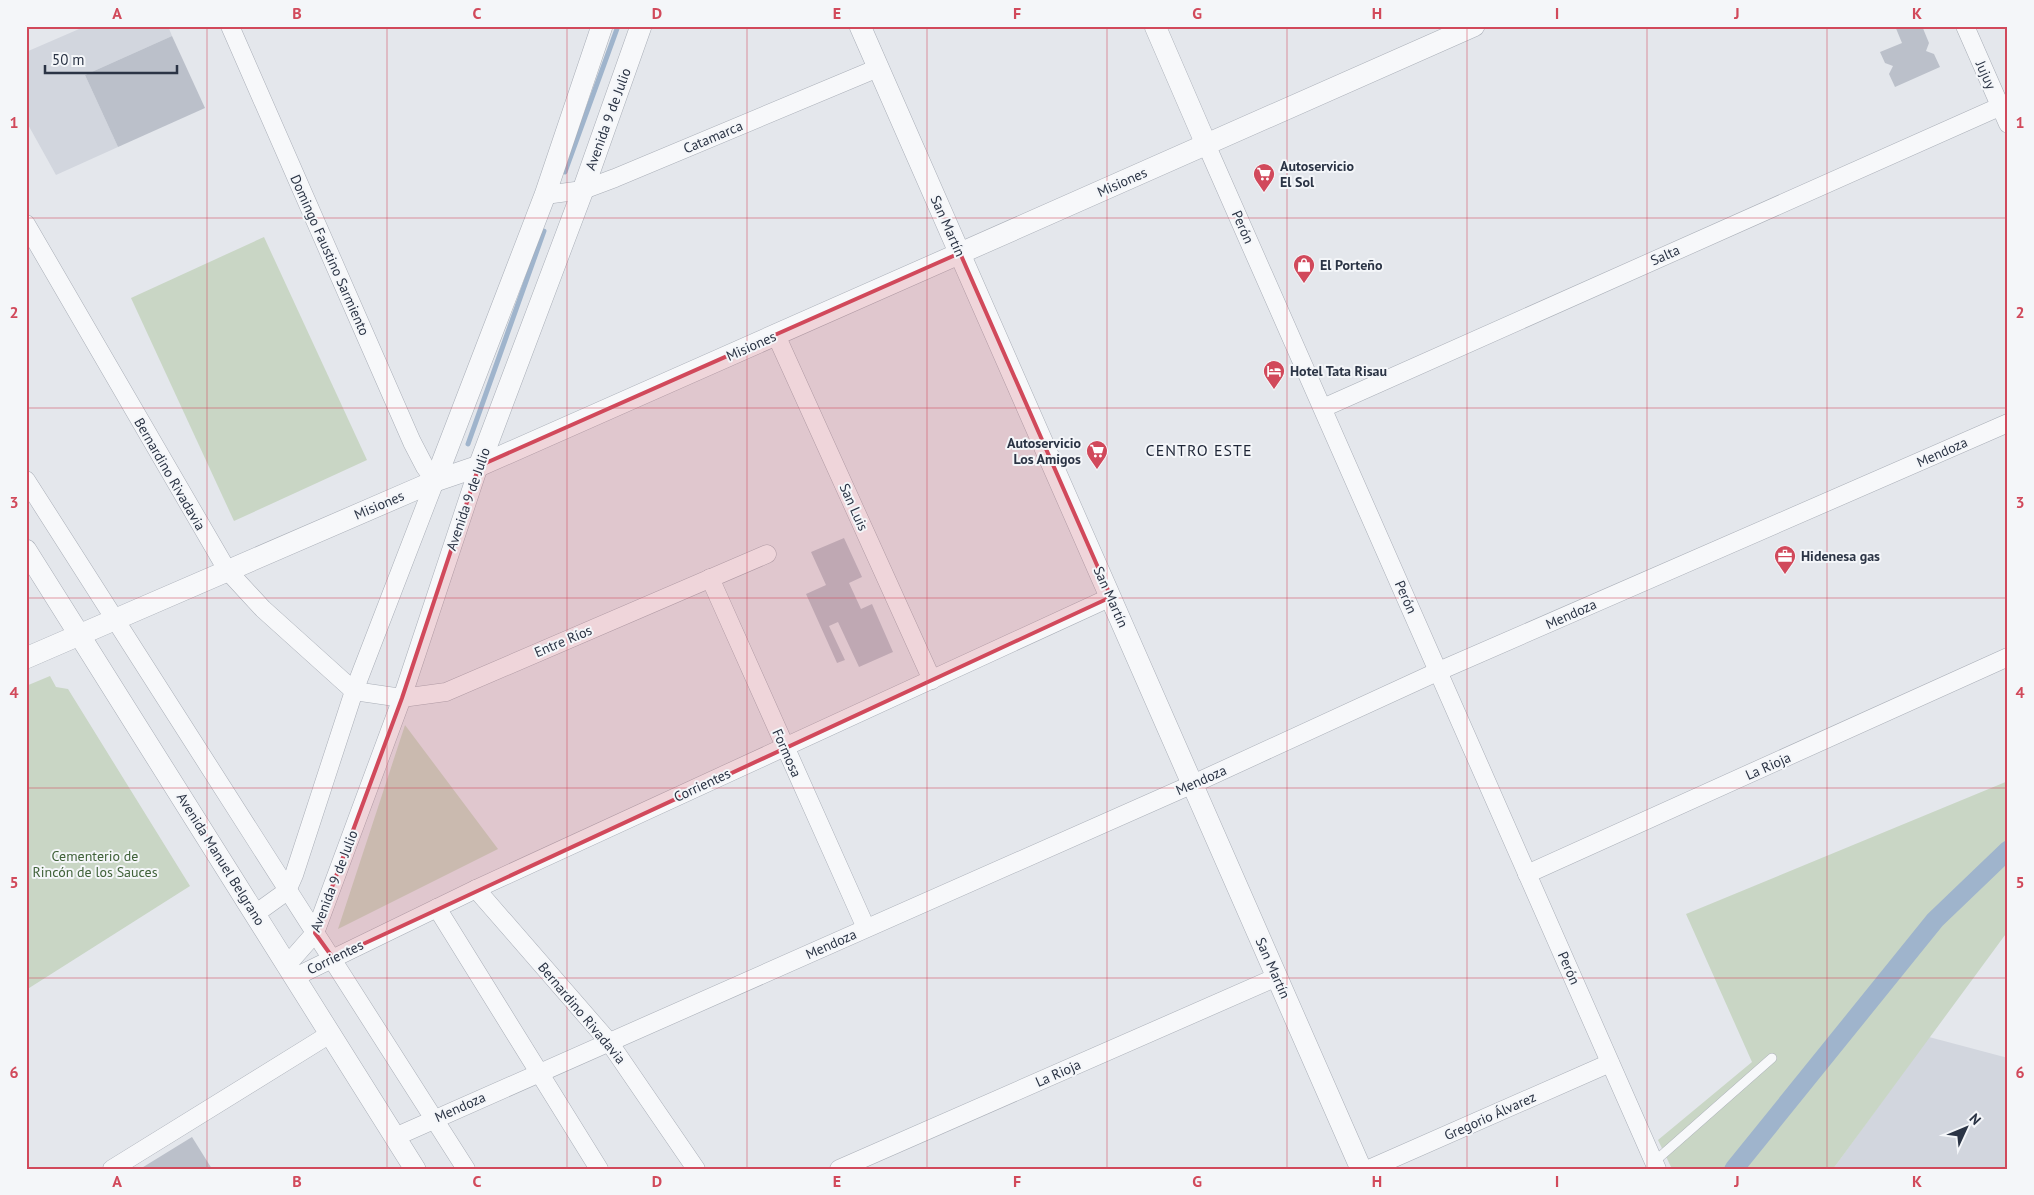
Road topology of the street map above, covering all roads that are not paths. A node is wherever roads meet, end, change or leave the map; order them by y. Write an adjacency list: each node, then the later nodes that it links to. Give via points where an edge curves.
1 (230, 26): 21 (street, Domingo Faustino Sarmiento, via 415,448)
2 (602, 26): 13 (street)
3 (641, 26): 12 (street, Avenida 9 de Julio)
4 (860, 26): 8 (street, San Martín)
5 (1155, 26): 11 (street, Perón)
6 (1474, 26): 11 (street, Misiones)
7 (1965, 26): 9 (street, Jujuy)
8 (878, 68): 12 (street, Catamarca); 15 (street, San Martín)
9 (2004, 105): 10 (street, Jujuy); 17 (street, Salta)
10 (2008, 124)
11 (1206, 144): 15 (street, Misiones); 17 (street, Perón)
12 (582, 190): 13 (street, Catamarca); 19 (street, Avenida 9 de Julio)
13 (545, 195): 21 (street)
14 (26, 224): 24 (street, Bernardino Rivadavia)
15 (960, 253): 16 (street, Misiones); 26 (street, San Martín)
16 (776, 335): 19 (street, Misiones); 32 (street, San Luis)
17 (1323, 408): 31 (street, Perón)
18 (2008, 423): 31 (street, Mendoza)
19 (479, 466): 21 (street, Misiones); 34 (street, Avenida 9 de Julio)
20 (26, 480): 27 (street)
21 (435, 481): 24 (street, Misiones); 33 (street)
22 (26, 550): 28 (street, Avenida Manuel Belgrano)
23 (767, 554): 25 (street, Entre Ríos)
24 (227, 570): 27 (street, Misiones); 33 (street, Bernardino Rivadavia, via 263,609)
25 (710, 578): 34 (street, Entre Ríos, via 446,692); 35 (street, Formosa)
26 (1111, 598): 32 (street, Corrientes); 36 (street, San Martín)
27 (114, 619): 28 (street, Misiones); 39 (street)
28 (80, 635): 30 (street, Misiones); 41 (street, Avenida Manuel Belgrano)
29 (2008, 657): 37 (street, La Rioja)
30 (26, 658)
31 (1439, 672): 36 (street, Mendoza); 37 (street, Perón)
32 (932, 680): 35 (street, Corrientes)
33 (354, 691): 34 (street, Entre Ríos); 39 (street)
34 (402, 698): 43 (street, Avenida 9 de Julio)
35 (784, 748): 38 (street, Corrientes); 42 (street, Formosa)
36 (1193, 784): 42 (street, Mendoza); 46 (street, San Martín)
37 (1527, 874): 50 (street, Perón)
38 (476, 889): 40 (street, Corrientes); 48 (street, Bernardino Rivadavia)
39 (287, 891): 41 (street); 43 (street)
40 (437, 908): 44 (street, Corrientes); 51 (street)
41 (255, 914): 45 (street, Avenida Manuel Belgrano)
42 (866, 928): 48 (street, Mendoza)
43 (315, 933): 44 (street); 45 (street, Avenida 9 de Julio)
44 (333, 958): 45 (street, Corrientes); 52 (street)
45 (291, 971): 47 (street, Avenida Manuel Belgrano)
46 (1277, 977): 60 (street, La Rioja); 61 (street, San Martín)
47 (330, 1034): 53 (street, Avenida Manuel Belgrano); 55 (street)
48 (609, 1042): 51 (street, Mendoza); 59 (street, Bernardino Rivadavia)
49 (1772, 1058): 54 (lane)
50 (1610, 1063): 54 (street, Perón); 62 (street, Gregorio Álvarez)
51 (539, 1072): 52 (street, Mendoza); 58 (street)
52 (434, 1119): 53 (street, Mendoza); 57 (street)
53 (395, 1136): 56 (street, Avenida Manuel Belgrano)
54 (1655, 1165)
55 (112, 1169)
56 (415, 1169)
57 (466, 1169)
58 (599, 1169)
59 (696, 1169)
60 (839, 1169)
61 (1361, 1169)
62 (1368, 1169)

